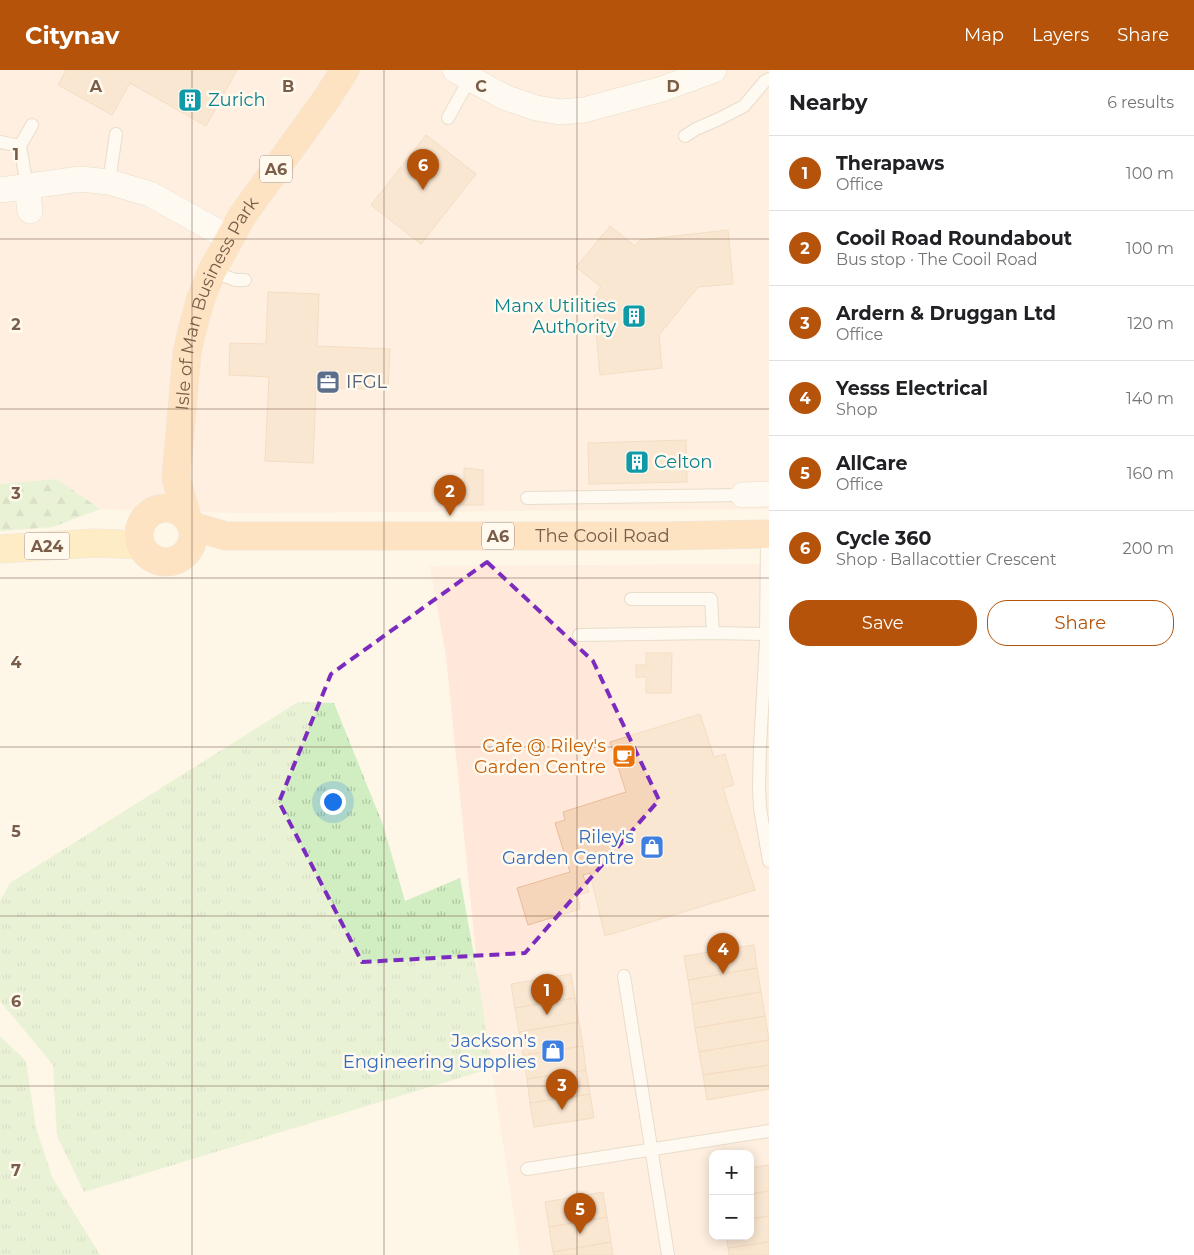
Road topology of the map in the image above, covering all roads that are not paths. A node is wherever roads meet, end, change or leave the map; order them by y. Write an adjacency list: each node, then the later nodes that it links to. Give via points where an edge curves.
1 (345, 70): 15 (highway, Isle of Man Business Park / A6)
2 (714, 70): 3 (street, via 662,89 584,110 560,112 504,98)
3 (462, 74): 5 (lane)
4 (769, 79): 8 (lane, via 744,106)
5 (448, 118)
6 (32, 125): 10 (lane)
7 (116, 134): 11 (lane)
8 (684, 136)
9 (0, 142): 10 (lane)
10 (20, 146): 12 (lane)
11 (108, 182): 12 (street, via 80,179); 15 (street, via 150,194)
12 (27, 186): 13 (street); 14 (street)
13 (0, 190)
14 (30, 211)
15 (229, 238): 16 (highway, Isle of Man Business Park / A6)
16 (212, 271): 17 (lane, via 235,280); 18 (highway, Isle of Man Business Park / A6, via 201,298 188,353)
17 (245, 280)
18 (176, 478): 22 (highway, Isle of Man Business Park / A6); 23 (highway, Isle of Man Business Park / A6)
19 (769, 494): 20 (street)
20 (743, 495): 21 (lane)
21 (527, 498)
22 (146, 527): 23 (highway, via 165,508 181,512); 23 (highway, via 146,552 152,558 169,562 185,555); 25 (main road, A24, via 94,543)
23 (190, 530): 24 (highway, The Cooil Road / A6, via 226,536)
24 (768, 534): 29 (lane)
25 (0, 549)
26 (631, 599): 27 (lane, via 711,599)
27 (713, 633): 28 (lane); 29 (lane)
28 (579, 634)
29 (767, 634): 30 (lane, via 759,787)
30 (769, 860)
31 (624, 976): 33 (lane)
32 (769, 1131): 33 (lane)
33 (651, 1150): 34 (lane); 35 (lane)
34 (527, 1169)
35 (668, 1255)

